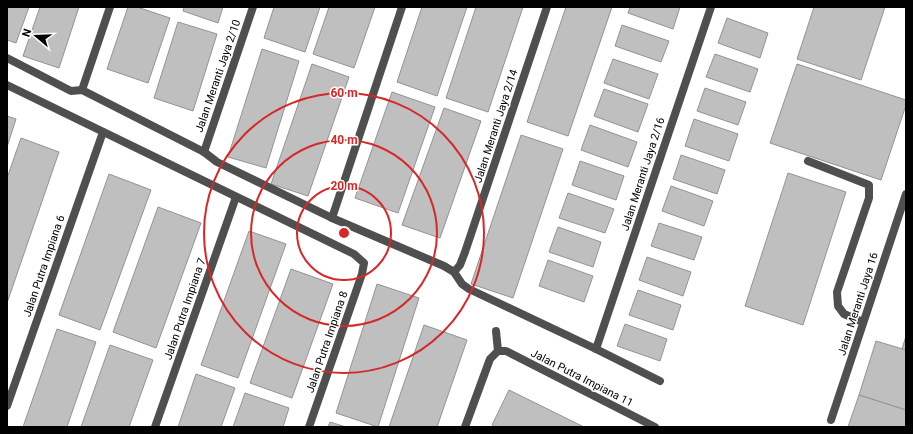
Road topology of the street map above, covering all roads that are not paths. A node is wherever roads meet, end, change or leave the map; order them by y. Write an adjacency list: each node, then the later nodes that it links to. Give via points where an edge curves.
1 (110, 7): 8 (street)
2 (253, 7): 10 (street, Jalan Meranti Jaya 2/10)
3 (402, 7): 14 (street)
4 (547, 7): 15 (street, Jalan Meranti Jaya 2/14, via 465,252)
5 (711, 7): 18 (street, Jalan Meranti Jaya 2/16)
6 (7, 58): 8 (street, via 71,90)
7 (7, 85): 9 (street)
8 (82, 90): 10 (street)
9 (103, 132): 13 (street); 21 (street, Jalan Putra Impiana 6)
10 (204, 152): 14 (street, via 217,162)
11 (808, 161): 16 (street, via 869,185 869,198 837,292 838,306 844,314)
12 (906, 194): 16 (street, Jalan Meranti Jaya 16)
13 (236, 198): 24 (street, Jalan Putra Impiana 7); 25 (street, Jalan Putra Impiana 8, via 354,254 364,263)
14 (332, 218): 15 (street, via 428,258)
15 (454, 272): 18 (street, via 469,289)
16 (863, 322): 23 (street, Jalan Meranti Jaya 16)
17 (496, 331): 19 (street)
18 (596, 348): 20 (street)
19 (498, 351): 26 (street, via 490,359); 27 (street, Jalan Putra Impiana 11, via 506,351)
20 (660, 381)
21 (9, 395): 22 (street, Jalan Putra Impiana 6)
22 (7, 406)
23 (831, 420)
24 (155, 427)
25 (309, 427)
26 (465, 427)
27 (655, 427)

